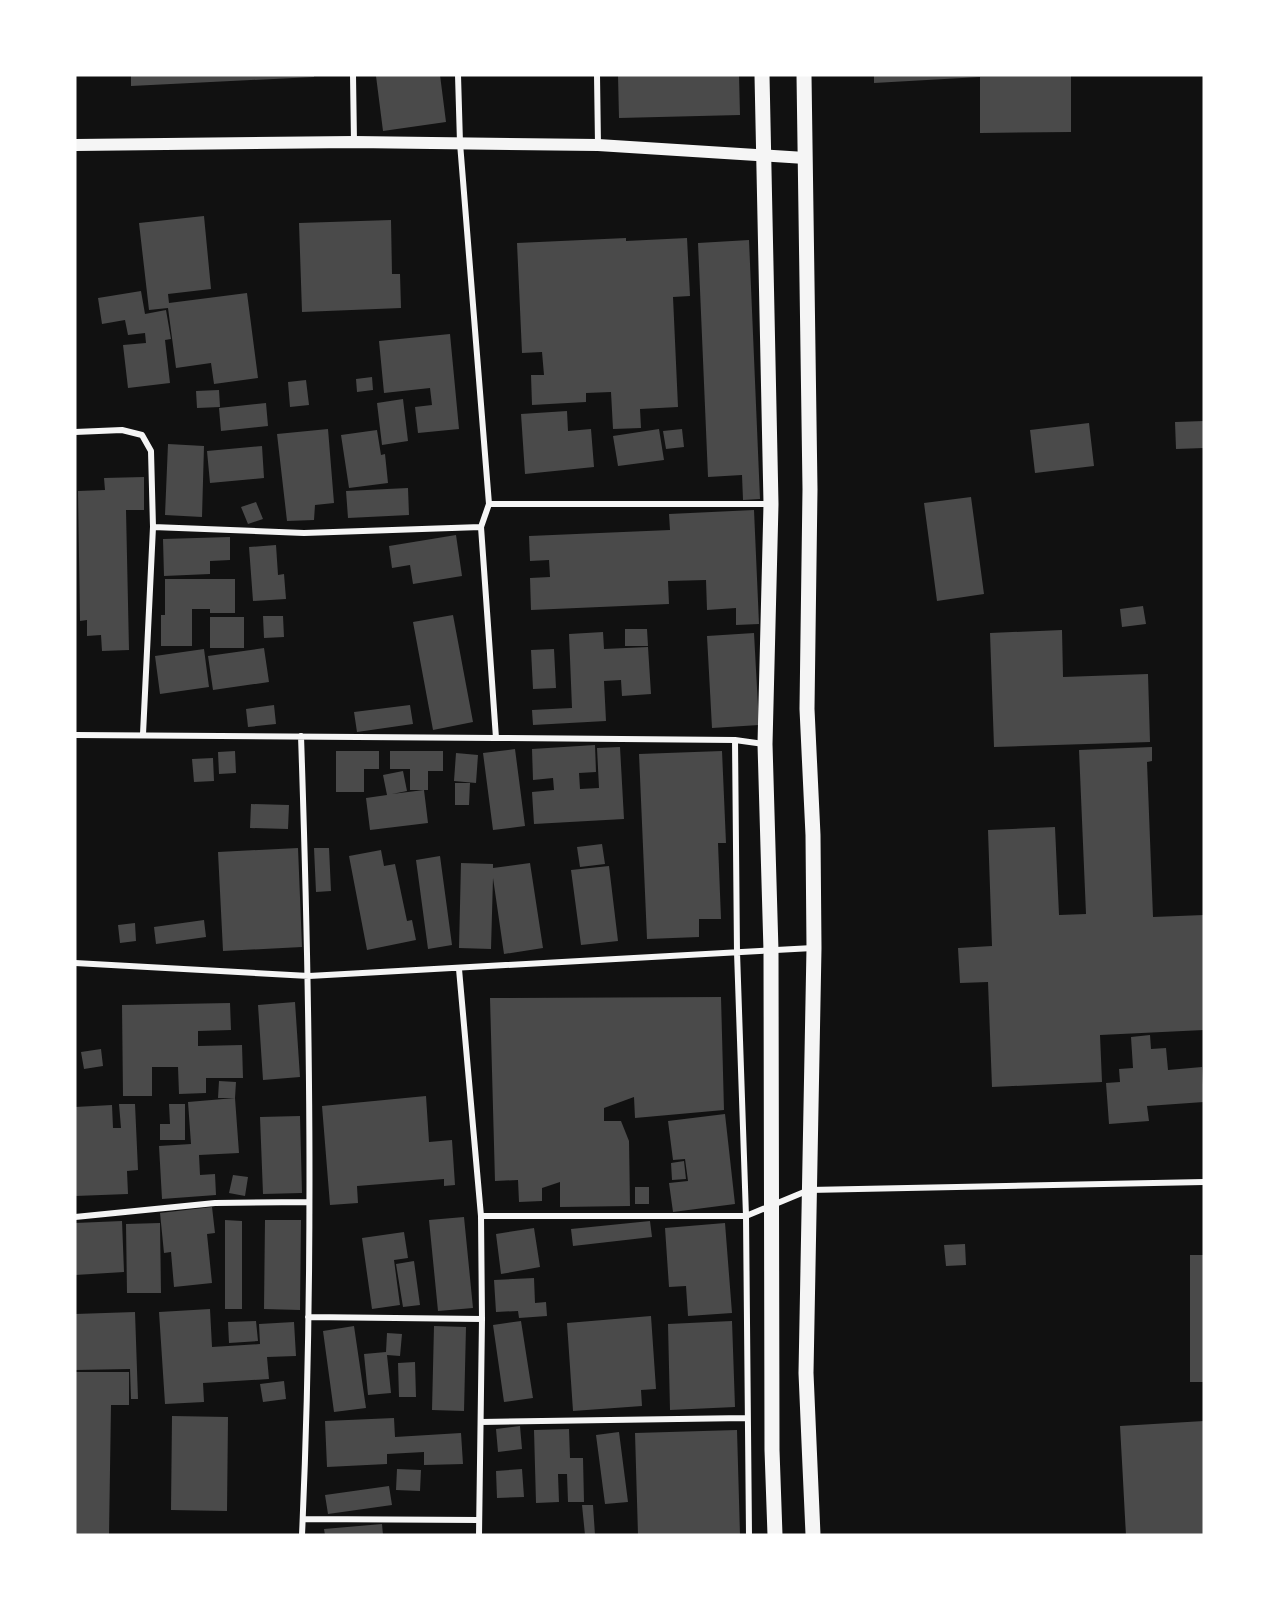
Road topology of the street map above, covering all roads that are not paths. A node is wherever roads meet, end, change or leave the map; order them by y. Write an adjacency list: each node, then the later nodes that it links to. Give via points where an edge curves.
1 (353, 75): 6 (street)
2 (458, 75): 7 (street)
3 (597, 75): 9 (street)
4 (762, 75): 10 (main road)
5 (804, 75): 11 (main road)
6 (354, 142): 7 (main road); 8 (main road)
7 (460, 143): 9 (main road); 13 (street)
8 (75, 145)
9 (598, 146): 10 (main road)
10 (764, 157): 11 (main road); 14 (main road)
11 (805, 158): 23 (main road, via 810,489 807,709)
12 (75, 432): 15 (street, via 122,430 142,435 151,452)
13 (489, 504): 14 (street); 16 (street)
14 (771, 504): 22 (main road)
15 (153, 527): 16 (street, via 304,533); 17 (street)
16 (481, 527): 20 (street)
17 (143, 734): 18 (street); 19 (street)
18 (75, 735)
19 (301, 736): 20 (street); 28 (street)
20 (496, 738): 21 (street)
21 (735, 740): 22 (street); 25 (street)
22 (765, 744): 24 (main road)
23 (814, 948): 24 (street); 30 (main road)
24 (771, 951): 25 (street); 32 (main road)
25 (737, 952): 27 (street); 34 (street)
26 (75, 963): 28 (street)
27 (459, 969): 28 (street); 33 (street)
28 (309, 976): 31 (street)
29 (1204, 1182): 30 (street)
30 (808, 1190): 32 (street); 46 (main road, via 806,1373)
31 (309, 1202): 35 (street, via 215,1203); 36 (street)
32 (771, 1207): 34 (street); 45 (main road)
33 (481, 1216): 34 (street); 37 (street)
34 (746, 1216): 38 (street)
35 (75, 1217)
36 (308, 1317): 37 (street); 40 (street)
37 (482, 1319): 39 (street)
38 (746, 1418): 39 (street); 44 (street)
39 (481, 1422): 41 (street)
40 (303, 1519): 41 (street); 42 (street)
41 (478, 1520): 43 (street)
42 (302, 1535)
43 (479, 1535)
44 (749, 1535)
45 (775, 1535)
46 (813, 1535)

